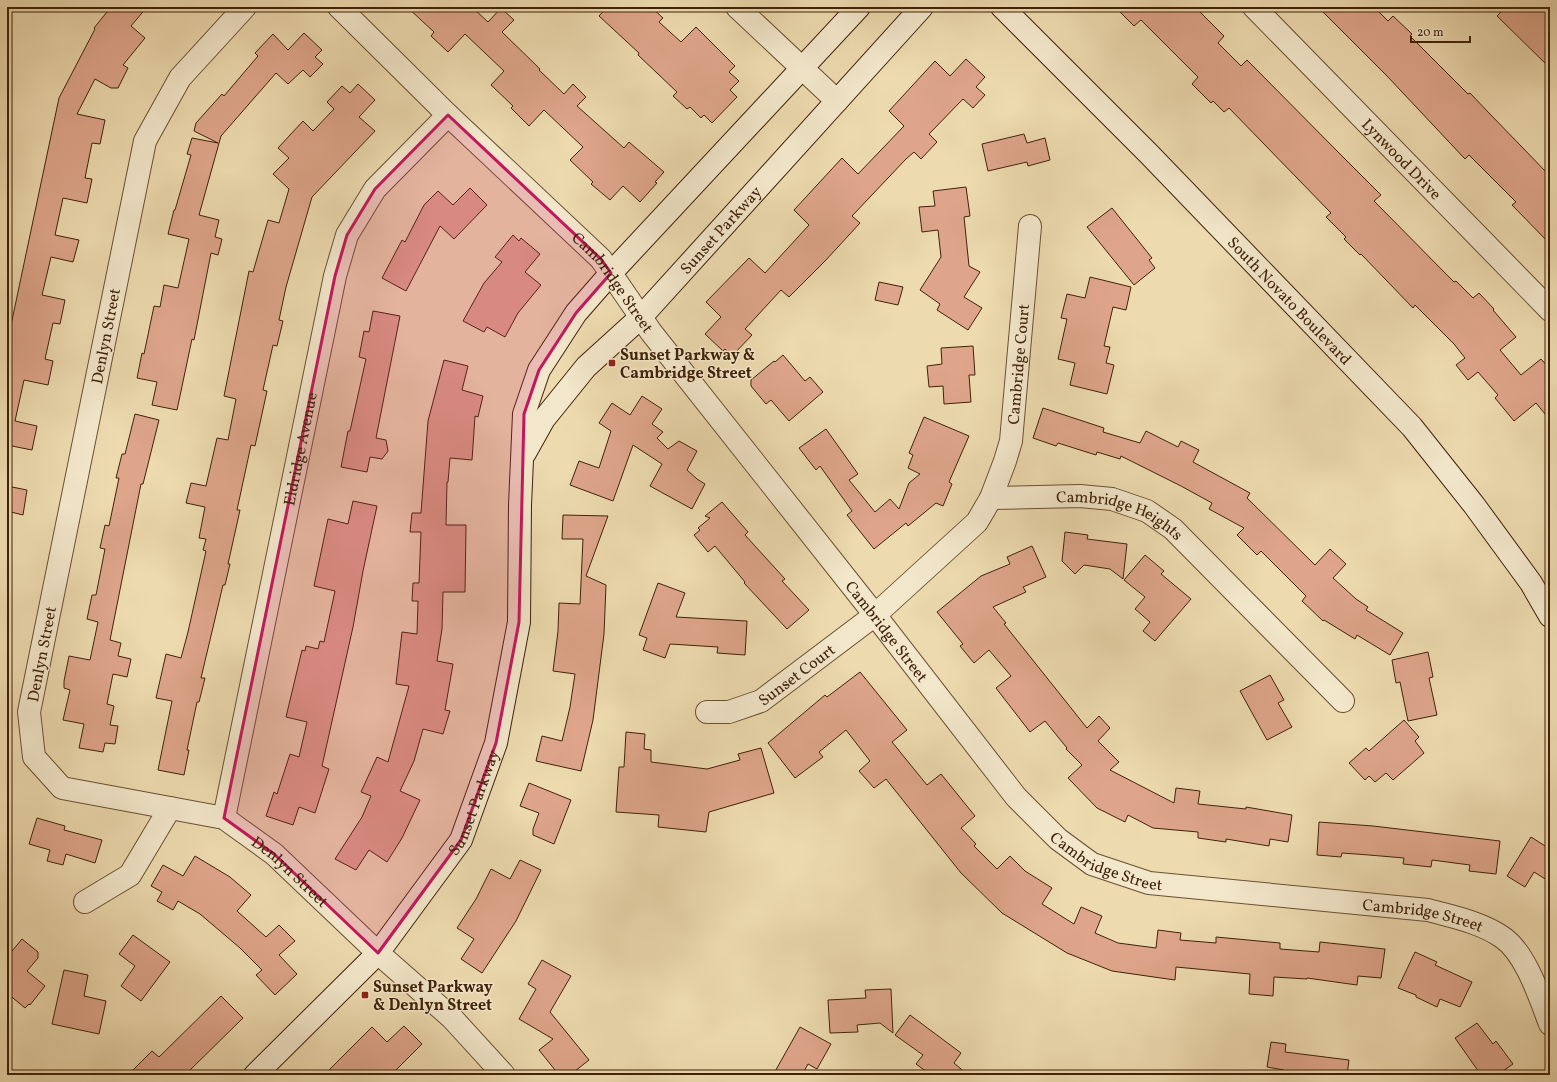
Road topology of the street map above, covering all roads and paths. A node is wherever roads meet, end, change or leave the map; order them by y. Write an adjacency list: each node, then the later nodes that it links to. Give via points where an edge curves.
1 (246, 7): 21 (street, Denlyn Street, via 180,78 145,141 29,712 34,757 62,788)
2 (339, 7): 10 (street, Cambridge Street)
3 (738, 7): 8 (street)
4 (859, 7): 8 (street, Sunset Parkway)
5 (922, 7): 9 (street, Sunset Parkway)
6 (1002, 7): 18 (street, South Novato Boulevard, via 1149,154 1412,427 1531,583)
7 (1254, 7): 13 (street, Lynwood Drive)
8 (802, 68): 9 (street); 12 (street, Sunset Parkway)
9 (837, 101): 14 (street, Sunset Parkway)
10 (448, 115): 12 (street, Cambridge Street, via 601,259); 22 (street, Eldridge Avenue, via 375,189 347,235 336,276)
11 (1030, 226): 16 (street, Cambridge Court, via 1011,441)
12 (611, 273): 14 (street, Cambridge Street); 15 (street, Sunset Parkway, via 576,313 539,370 524,414)
13 (1550, 310)
14 (641, 317): 15 (street, Sunset Parkway, via 586,367 544,420); 17 (street, Cambridge Street)
15 (523, 456): 24 (street, Sunset Parkway, via 518,622 496,743 461,840)
16 (990, 498): 17 (street, via 977,522); 19 (street, Cambridge Heights, via 1080,496 1112,499 1147,511 1173,529)
17 (875, 615): 20 (street, Sunset Court, via 760,701 729,712); 25 (street, Cambridge Street, via 1016,797 1058,840 1092,864 1148,883 1428,910 1471,921 1502,937 1516,949 1533,979)
18 (1550, 616)
19 (1343, 701)
20 (707, 712)
21 (170, 808): 22 (street, Denlyn Street); 23 (street, via 130,876)
22 (224, 818): 24 (street, Denlyn Street, via 274,854)
23 (85, 902)
24 (378, 953): 26 (street, Sunset Parkway); 27 (street, Denlyn Street, via 452,1018)
25 (1550, 1024)
26 (255, 1075)
27 (504, 1075)

